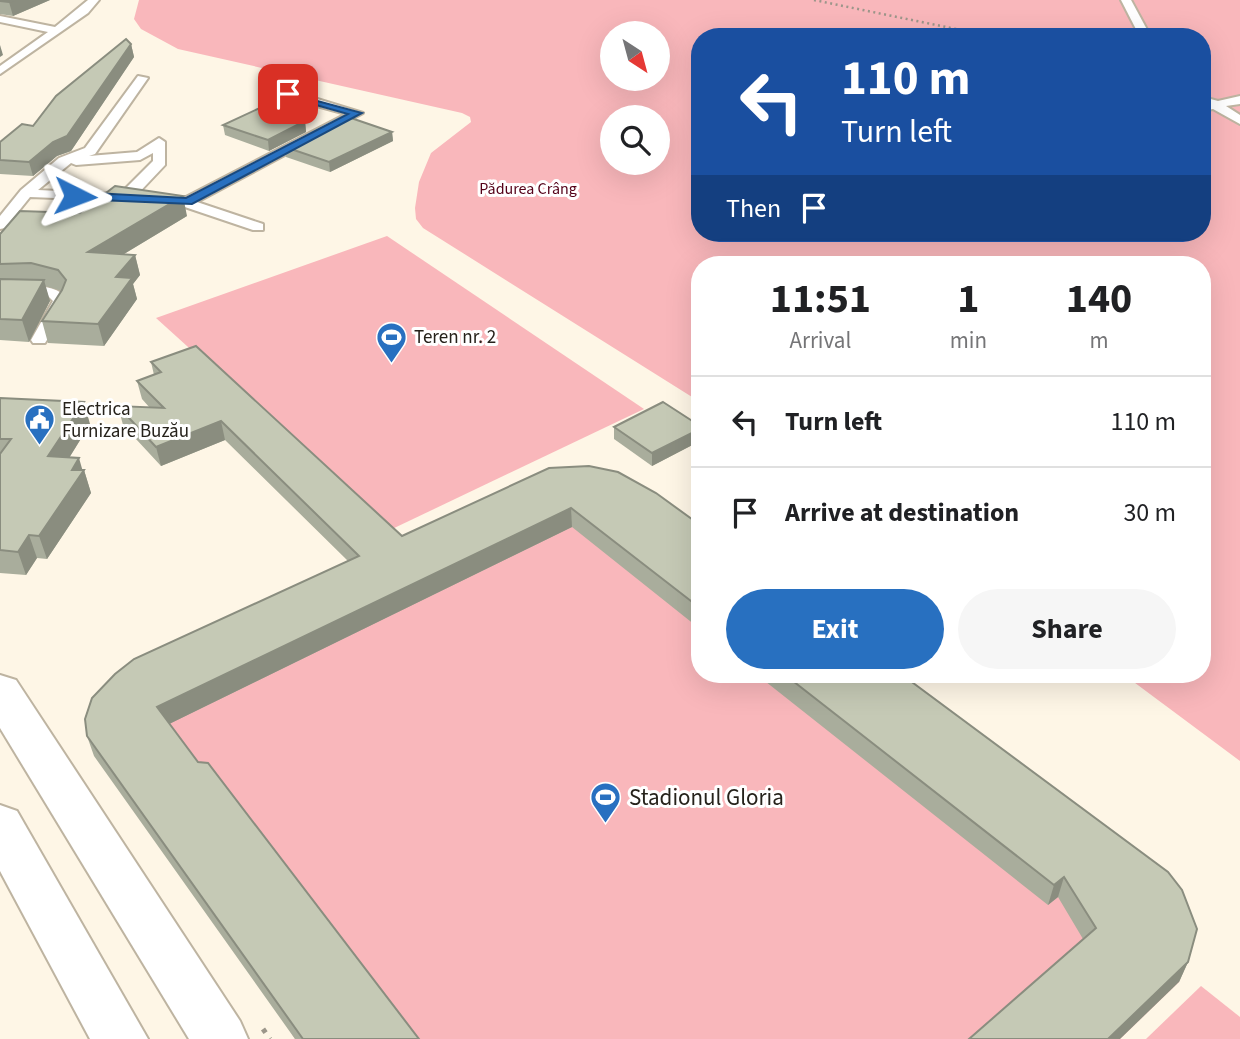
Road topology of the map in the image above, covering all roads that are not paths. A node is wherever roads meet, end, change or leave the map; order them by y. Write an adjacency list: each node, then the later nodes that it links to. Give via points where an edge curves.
1 (94, 0): 5 (lane)
2 (1126, 0): 4 (lane)
3 (0, 19): 5 (lane)
4 (1140, 28)
5 (55, 30): 6 (lane)
6 (0, 71)
7 (142, 78): 13 (lane)
8 (288, 94): 16 (lane, via 357,113)
9 (1240, 100): 10 (lane)
10 (1211, 106)
11 (1211, 107): 12 (lane)
12 (1240, 120)
13 (93, 156): 14 (lane, via 64,161); 15 (lane, via 140,156 159,142 160,162)
14 (26, 193): 15 (lane); 17 (lane)
15 (123, 198): 16 (lane)
16 (188, 201): 18 (lane)
17 (0, 225)
18 (258, 227)
19 (0, 292): 20 (lane, via 53,292 61,300)
20 (39, 340)
21 (0, 691): 24 (main road)
22 (0, 825): 23 (main road)
23 (120, 1039)
24 (219, 1039)

